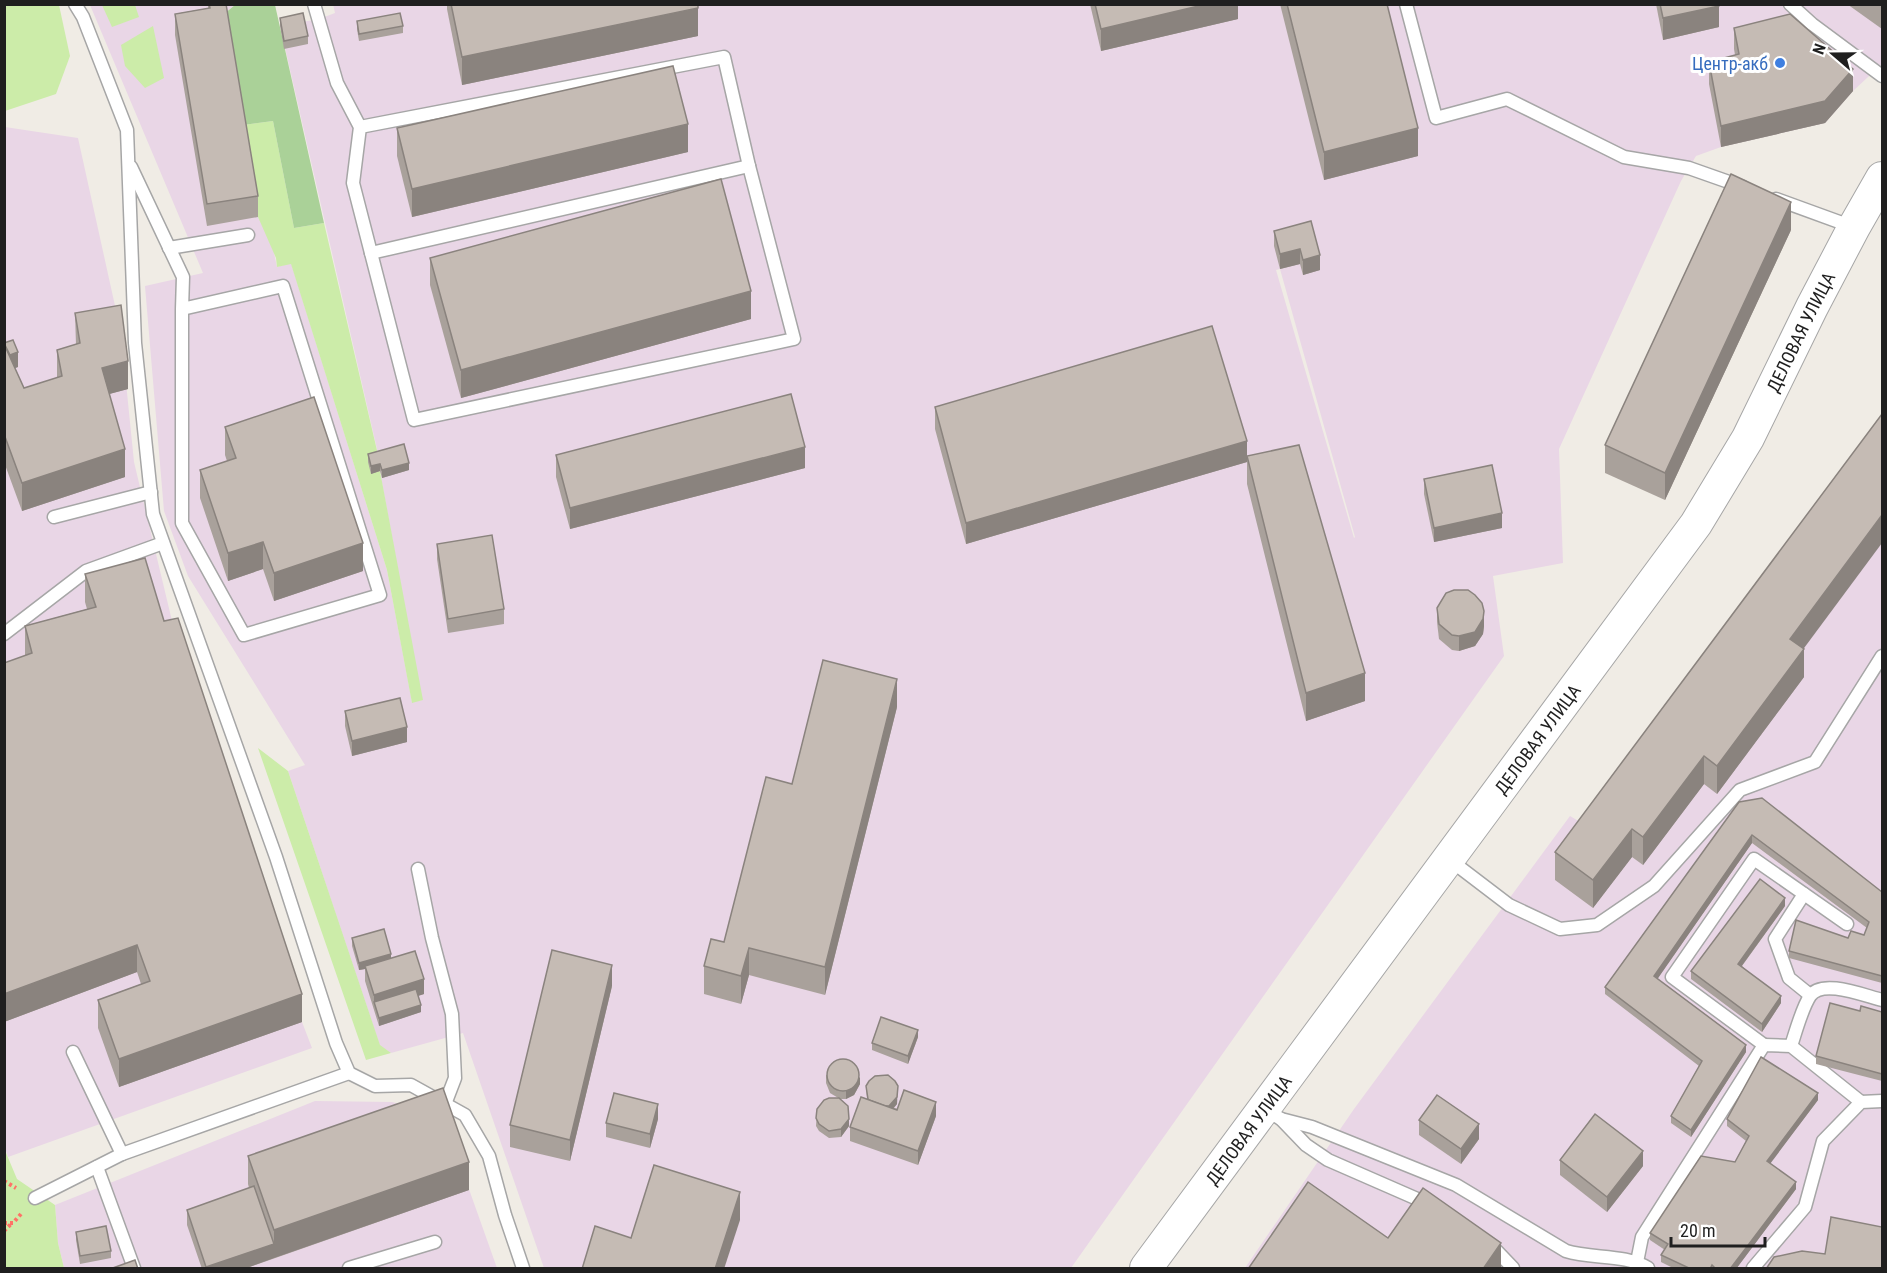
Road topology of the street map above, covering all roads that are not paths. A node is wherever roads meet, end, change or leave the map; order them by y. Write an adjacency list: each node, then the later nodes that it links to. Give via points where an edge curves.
1 (75, 4): 7 (lane, via 127,130)
2 (314, 4): 6 (lane, via 337,83)
3 (1406, 4): 10 (lane, via 1436,118 1507,99 1624,157 1689,168)
4 (1790, 4): 5 (lane)
5 (1882, 76)
6 (360, 127): 8 (lane, via 724,57); 13 (lane, via 353,183)
7 (128, 161): 12 (lane); 15 (lane, via 135,343)
8 (749, 166): 13 (lane); 13 (lane, via 794,339 414,420)
9 (1881, 184): 10 (street, ДЕЛОВАЯ УЛИЦА)
10 (1854, 227): 20 (street, ДЕЛОВАЯ УЛИЦА, via 1748,438 1696,524)
11 (248, 235): 12 (lane)
12 (169, 249): 14 (lane, via 183,278)
13 (371, 253)
14 (182, 309): 14 (lane, via 283,286 380,595 244,635 182,523)
15 (151, 492): 16 (lane); 17 (lane, via 153,514)
16 (54, 517)
17 (163, 543): 18 (lane, via 86,571); 29 (lane)
18 (4, 634)
19 (1882, 656): 20 (lane, via 1815,762 1740,790 1654,886 1597,925 1560,929 1509,905)
20 (1449, 858): 33 (street, ДЕЛОВАЯ УЛИЦА)
21 (418, 869): 32 (lane, via 452,1014 455,1078)
22 (1804, 894): 23 (lane); 24 (lane, via 1775,939 1789,978); 26 (lane, via 1754,859 1672,977)
23 (1847, 924)
24 (1810, 995): 25 (lane, via 1832,987); 27 (lane)
25 (1882, 1000)
26 (1764, 1045): 27 (lane); 40 (lane, via 1642,1236)
27 (1791, 1046): 31 (lane)
28 (74, 1052): 34 (lane)
29 (349, 1073): 32 (lane, via 375,1086 411,1085); 34 (lane)
30 (1882, 1101): 31 (lane)
31 (1861, 1102): 46 (lane, via 1822,1142 1805,1207)
32 (445, 1104): 43 (lane, via 465,1115 489,1156)
33 (1272, 1114): 37 (lane, via 1328,1160); 40 (lane, via 1456,1185 1566,1251); 44 (street, ДЕЛОВАЯ УЛИЦА)
34 (122, 1154): 35 (lane)
35 (97, 1167): 36 (lane); 41 (lane)
36 (35, 1198)
37 (1442, 1210)
38 (1484, 1237): 45 (lane)
39 (435, 1242): 42 (lane)
40 (1643, 1265)
41 (134, 1269)
42 (349, 1269)
43 (523, 1269)
44 (1146, 1269)
45 (1513, 1269)
46 (1753, 1269)

